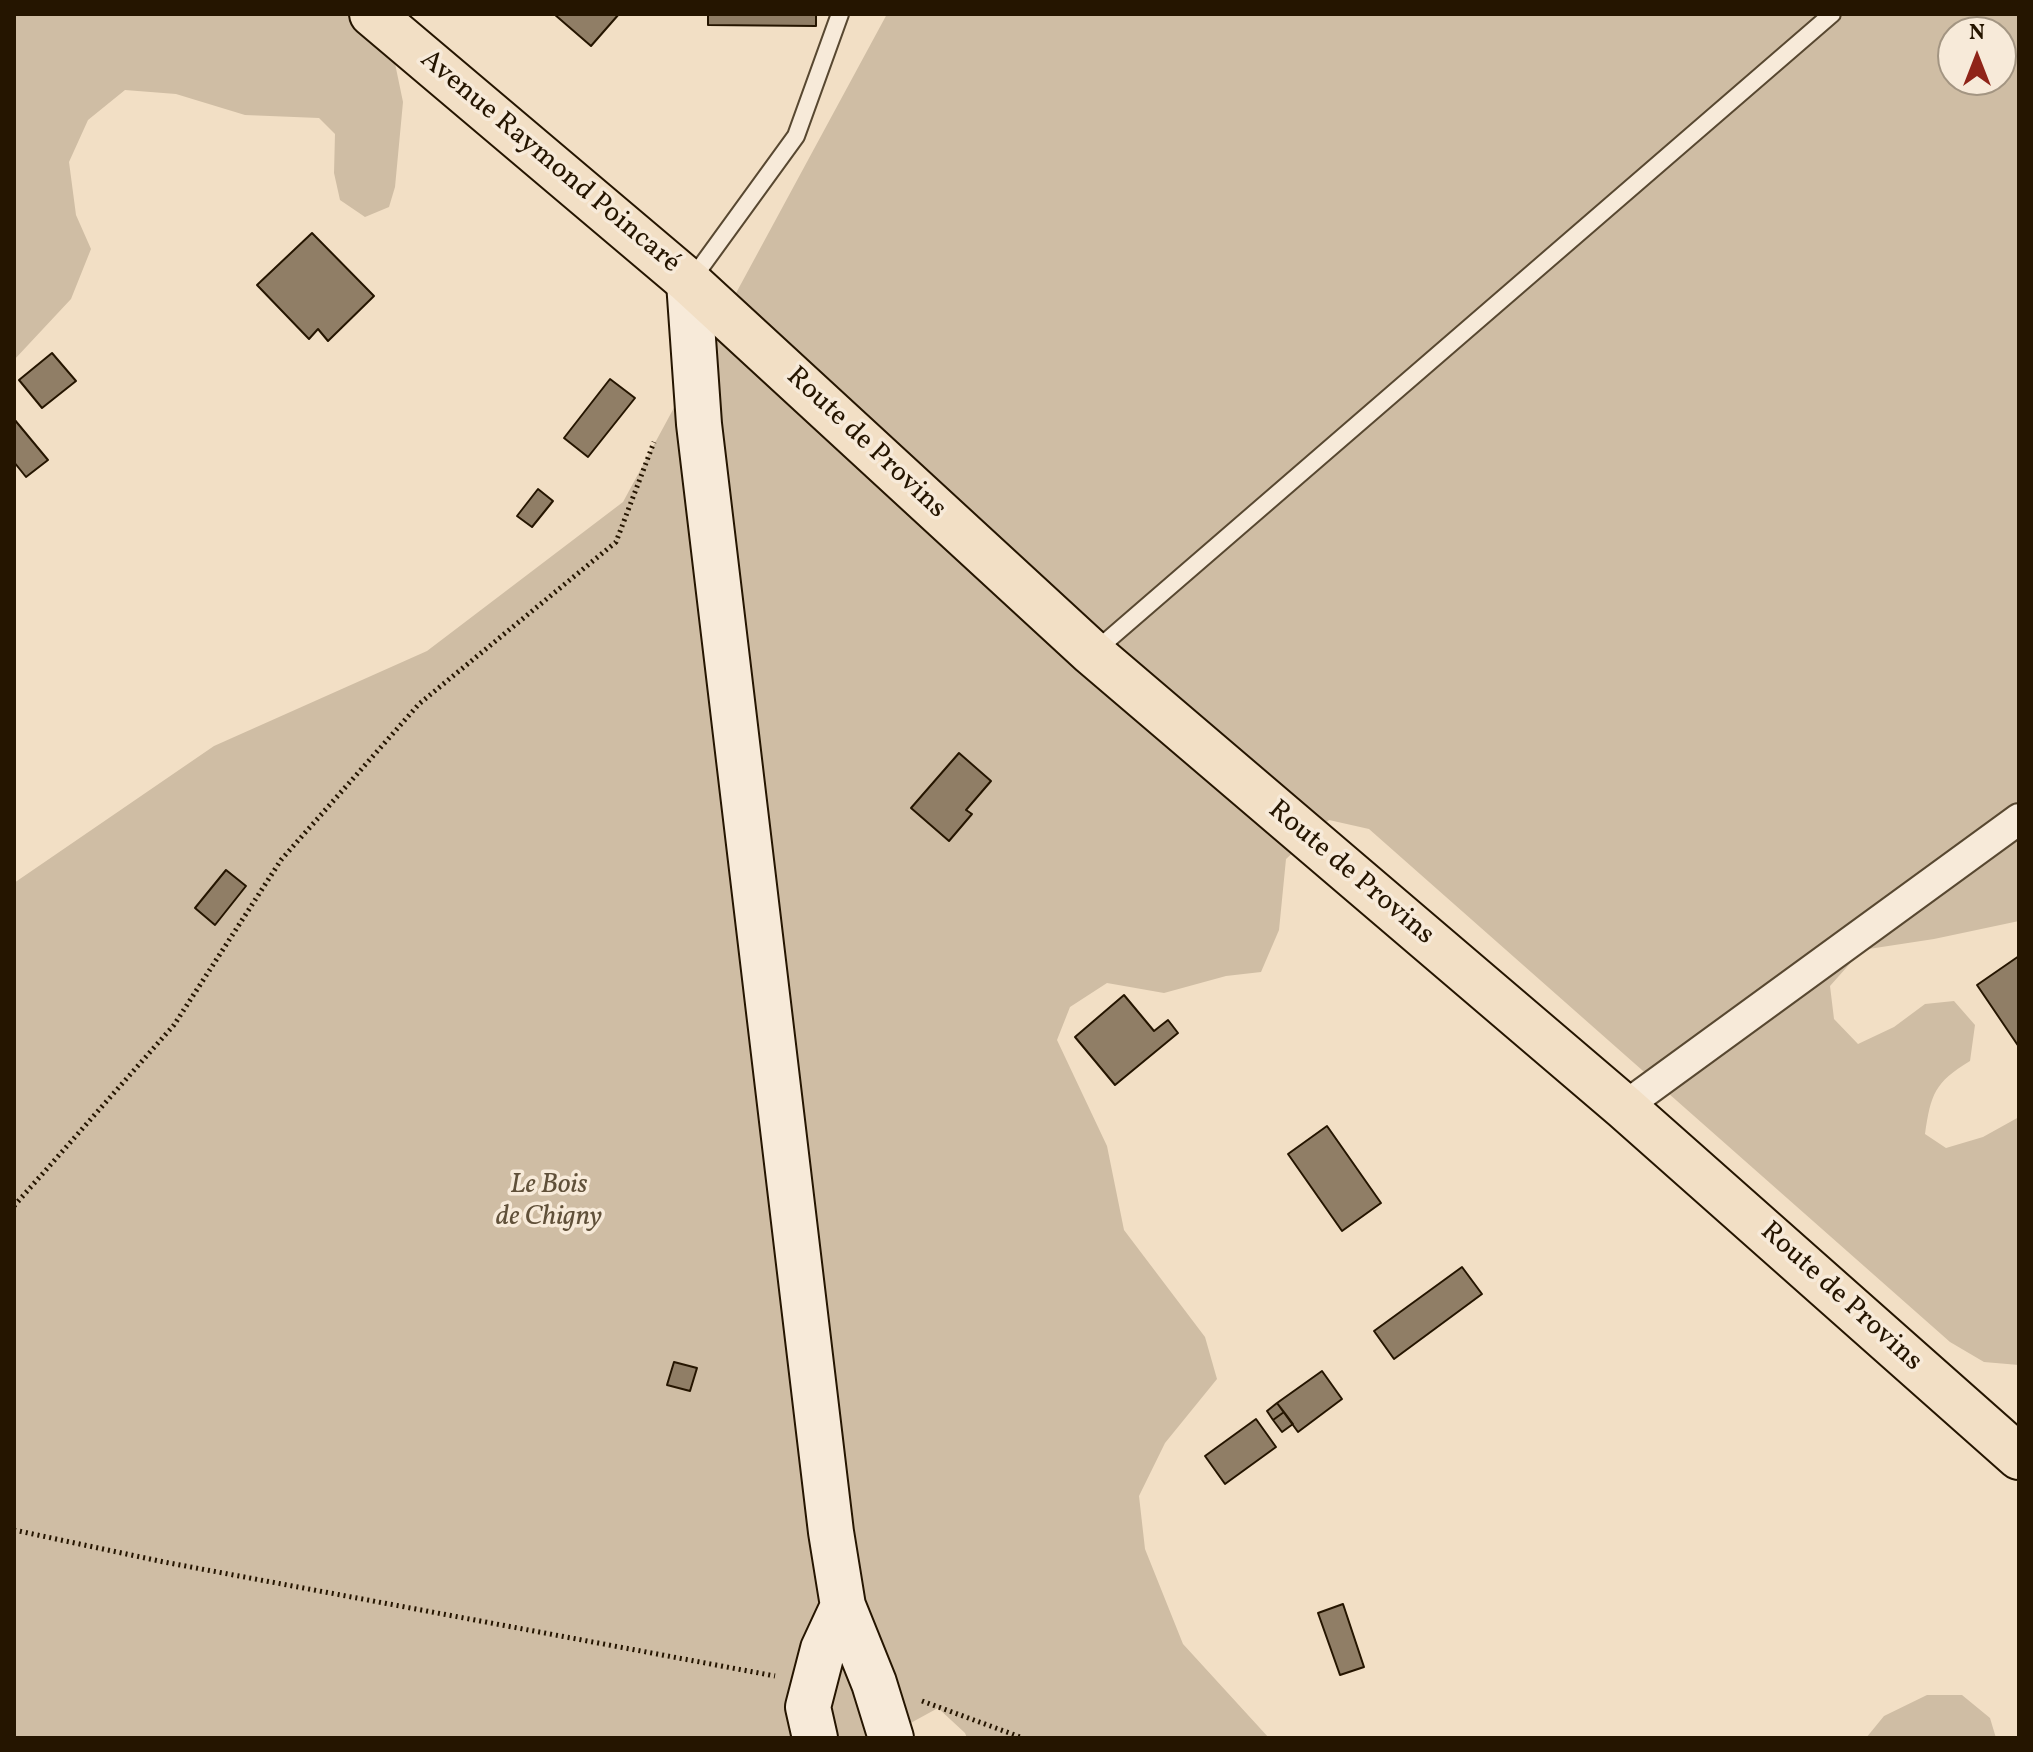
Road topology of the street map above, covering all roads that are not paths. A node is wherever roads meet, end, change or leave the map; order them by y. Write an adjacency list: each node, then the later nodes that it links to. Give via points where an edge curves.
1 (372, 14): 4 (main road, Avenue Raymond Poincaré)
2 (840, 14): 4 (lane, via 796,136)
3 (1832, 14): 5 (lane)
4 (689, 282): 5 (main road, Route de Provins); 9 (main road, via 701,440)
5 (1092, 653): 7 (main road, Route de Provins)
6 (2019, 819): 7 (street)
7 (1624, 1107): 8 (main road, Route de Provins)
8 (2019, 1457)
9 (843, 1606): 10 (main road, via 823,1649 808,1707); 11 (main road)
10 (815, 1738)
11 (891, 1738)

